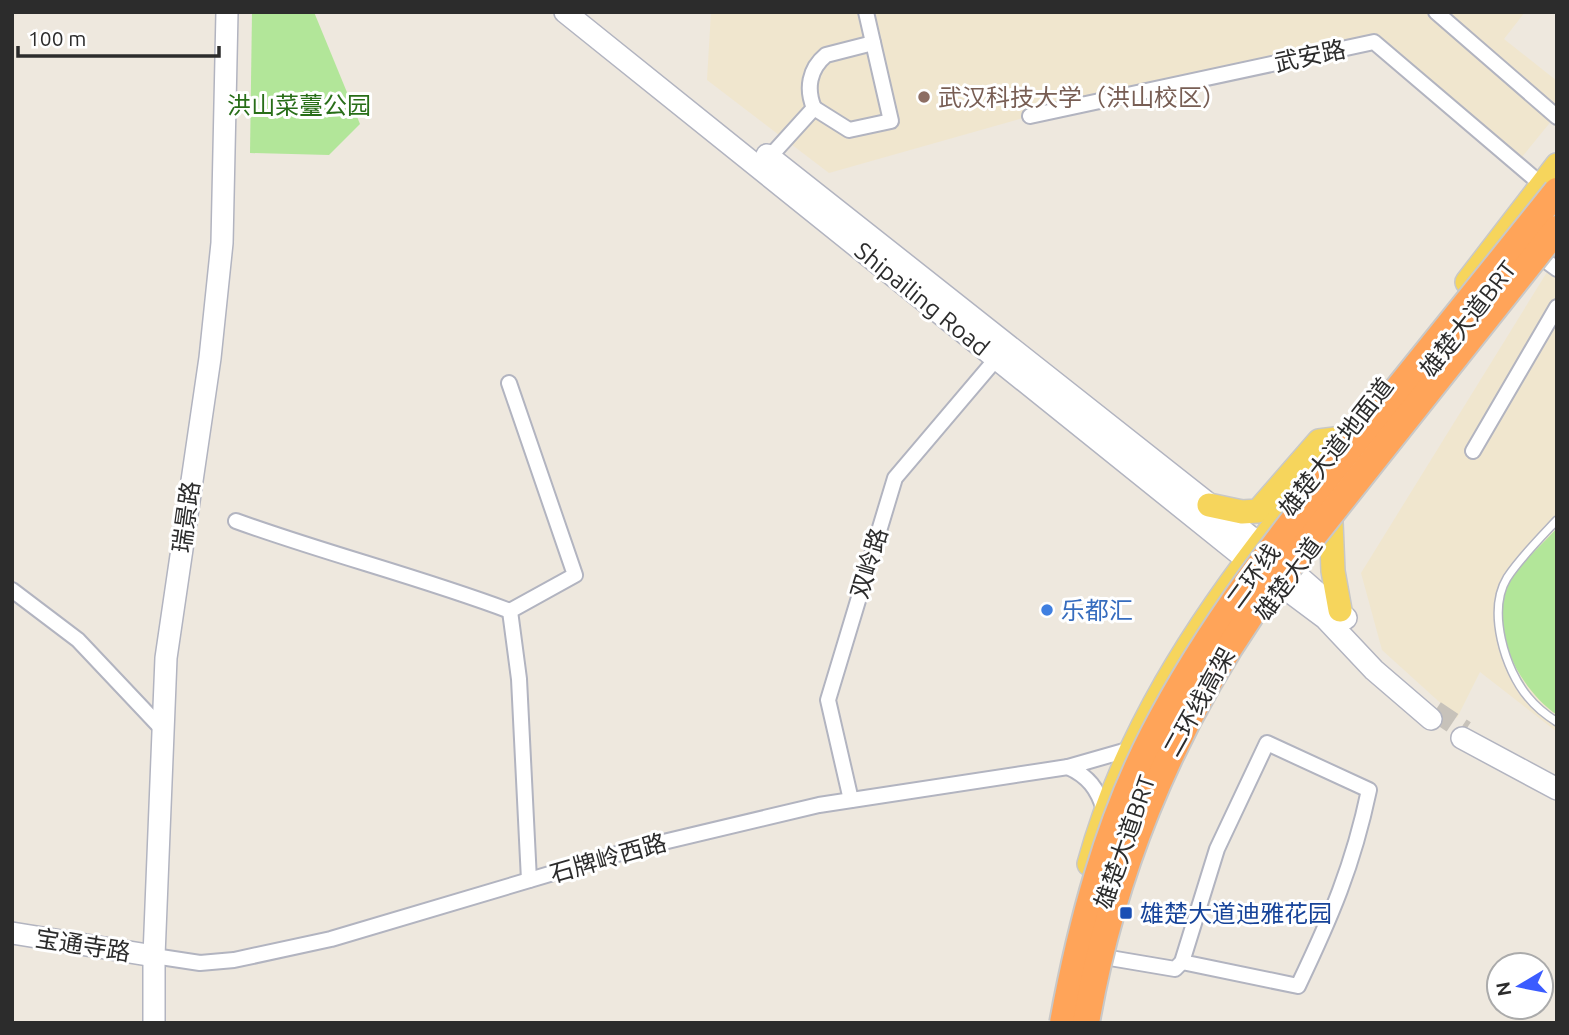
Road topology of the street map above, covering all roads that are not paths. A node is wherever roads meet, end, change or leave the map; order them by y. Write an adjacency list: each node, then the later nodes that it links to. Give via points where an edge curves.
1 (227, 12): 34 (main road, 瑞景路, via 222,243 166,658)
2 (565, 12): 10 (main road, Shipailing Road)
3 (588, 12): 10 (main road, Shipailing Road)
4 (866, 12): 6 (street)
5 (1436, 12): 9 (street)
6 (873, 43): 7 (street, via 820,60 809,86); 7 (street, via 891,121 849,130)
7 (814, 108): 10 (street)
8 (1030, 116): 12 (street, 武安路, via 1374,42)
9 (1557, 117)
10 (764, 162): 19 (main road, Shipailing Road); 23 (main road, Shipailing Road)
11 (1557, 165): 12 (main road, 雄楚大道地面道)
12 (1549, 188): 21 (main road, 雄楚大道地面道); 49 (highway, 二环线, bridge, via 1298,513 1192,665 1153,735 1106,849 1080,937)
13 (1557, 204): 17 (lane, 雄楚大道BRT)
14 (1557, 227): 15 (main road, 雄楚大道); 28 (highway, 二环线高架, bridge)
15 (1535, 253): 16 (street); 26 (main road, 雄楚大道, via 1400,424)
16 (1557, 269)
17 (1498, 280)
18 (1557, 307): 22 (street)
19 (996, 359): 27 (main road, Shipailing Road); 39 (street, 双岭路, via 895,478 828,700)
20 (509, 383): 31 (street, via 575,575)
21 (1343, 438): 23 (main road, via 1319,441 1258,511); 27 (main road, 雄楚大道地面道)
22 (1473, 451)
23 (1209, 505): 27 (main road, Shipailing Road)
24 (1557, 520): 33 (lane, via 1506,580 1500,611 1506,654 1520,685 1535,705)
25 (236, 521): 31 (street)
26 (1331, 522): 28 (main road, 雄楚大道); 30 (main road)
27 (1253, 552): 28 (main road); 35 (main road, 雄楚大道地面道, via 1202,622)
28 (1285, 566): 30 (main road); 30 (main road, via 1374,670 1433,715 1371,652); 32 (lane); 44 (main road, 雄楚大道, via 1186,747); 50 (highway, 二环线高架, bridge, via 1234,640 1163,770 1110,917); 51 (highway, bridge, via 1277,595 1223,677 1174,767 1154,815 1124,907)
29 (12, 590): 34 (street, via 78,640)
30 (1340, 610)
31 (510, 611): 41 (street, via 519,679)
32 (1208, 665)
33 (1557, 722)
34 (163, 730): 43 (main road, 瑞景路)
35 (1131, 749): 36 (street, 石牌岭西路); 40 (main road, 雄楚大道地面道)
36 (1068, 767): 39 (street, 石牌岭西路); 40 (street, via 1084,775)
37 (1557, 778): 38 (main road, via 1464,735)
38 (1557, 789)
39 (851, 800): 41 (street, 石牌岭西路, via 634,849)
40 (1104, 810): 48 (main road, 雄楚大道地面道, via 1068,939)
41 (529, 880): 43 (street, 石牌岭西路, via 331,939 234,960 200,963)
42 (12, 933): 43 (main road, 宝通寺路)
43 (154, 956): 47 (main road, 瑞景路)
44 (1100, 959): 45 (street, via 1175,970); 46 (lane); 51 (main road, 雄楚大道)
45 (1182, 962): 45 (street, via 1217,849 1267,743 1369,790 1357,847 1335,909 1298,986)
46 (1086, 973)
47 (154, 1023)
48 (1056, 1023)
49 (1063, 1023)
50 (1086, 1023)
51 (1099, 1023)

